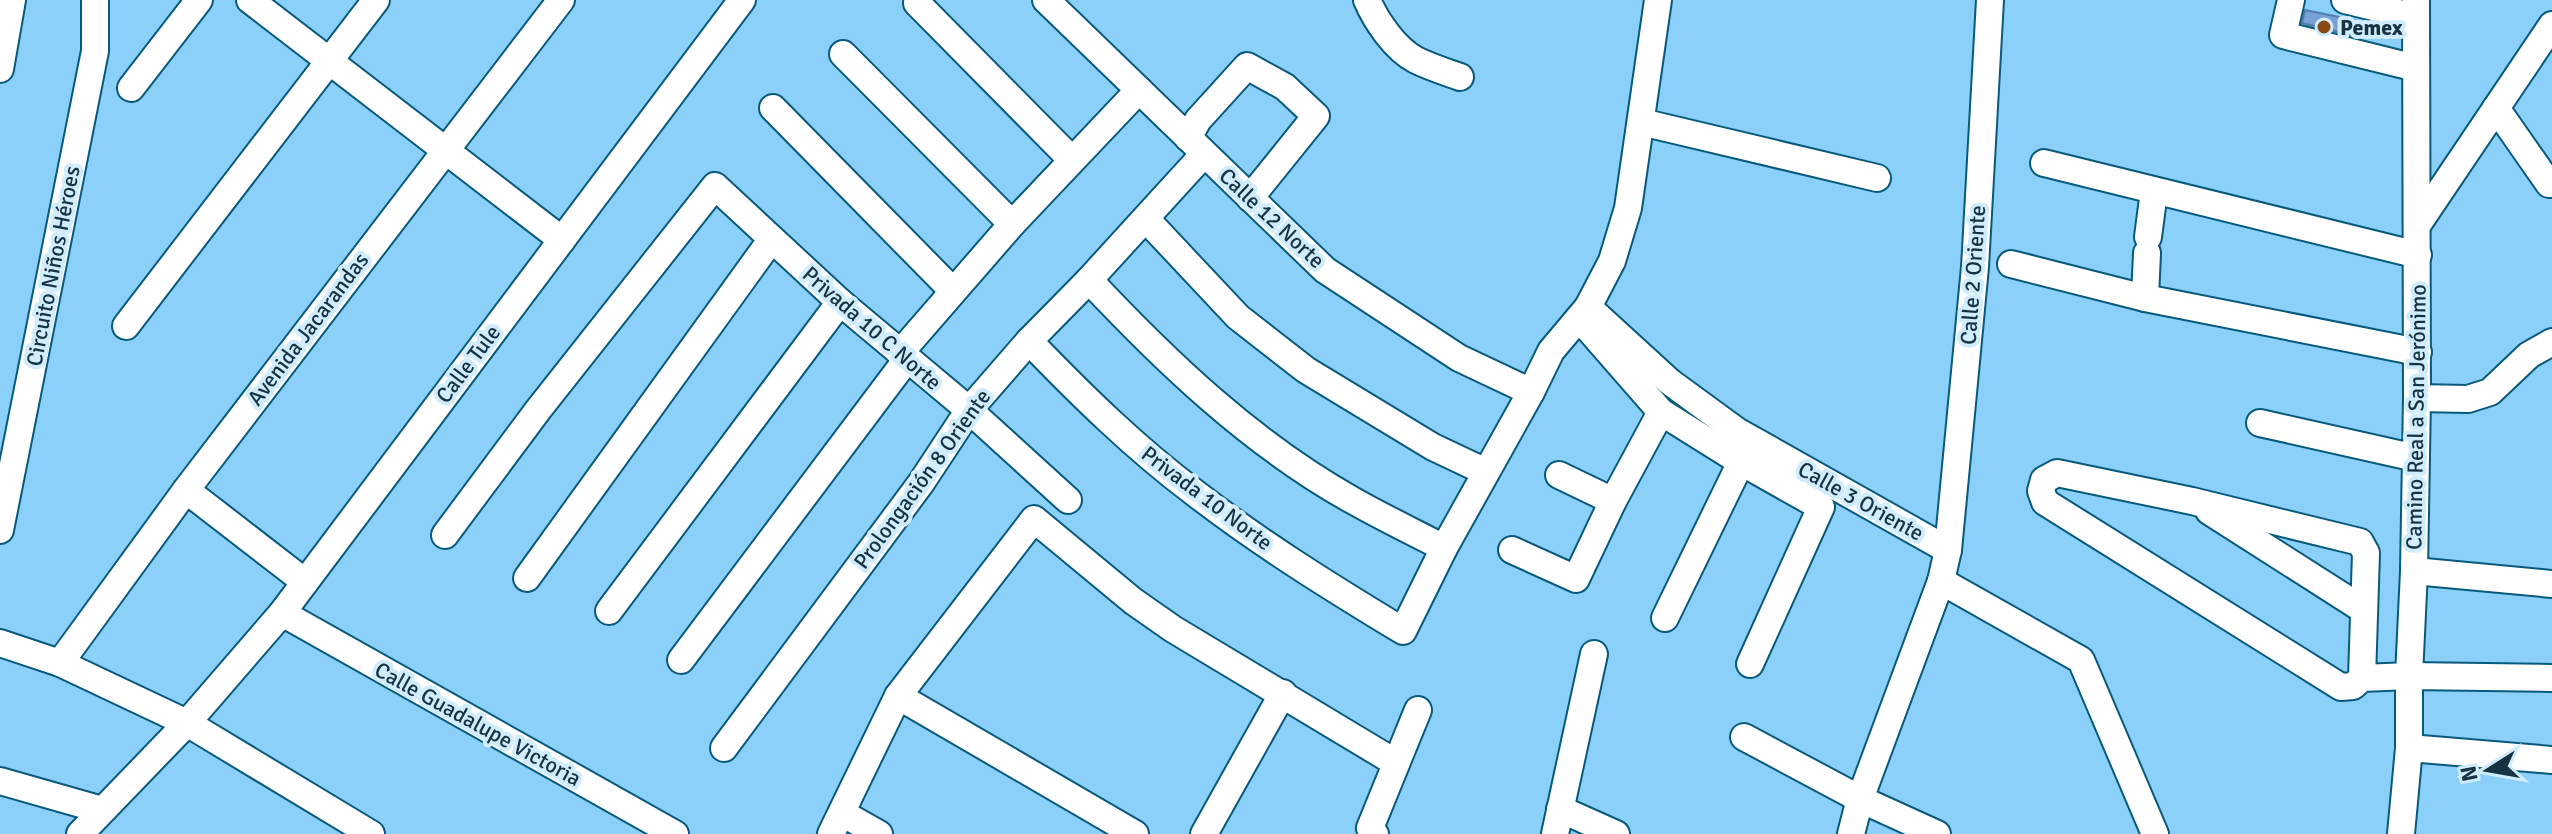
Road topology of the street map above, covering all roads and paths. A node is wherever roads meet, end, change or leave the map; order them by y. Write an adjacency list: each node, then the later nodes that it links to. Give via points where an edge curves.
1 (12, 0): 20 (street)
2 (95, 0): 65 (street, Circuito Niños Héroes, via 95,51)
3 (199, 0): 22 (street)
4 (250, 0): 18 (street)
5 (376, 0): 18 (street)
6 (561, 0): 28 (street, Avenida Jacarandas)
7 (742, 0): 38 (street, Calle Tule)
8 (1046, 0): 23 (street, Calle 12 Norte)
9 (1367, 0): 21 (street, via 1392,39 1414,59)
10 (1658, 0): 26 (street)
11 (1990, 0): 69 (street, Calle 2 Oriente, via 1975,267)
12 (2291, 0): 19 (street, via 2283,35)
13 (2345, 0): 15 (street)
14 (917, 3): 29 (street)
15 (2415, 8): 19 (street, Camino Real a San Jerónimo)
16 (2552, 25): 25 (street)
17 (843, 54): 36 (street)
18 (327, 61): 28 (street); 47 (street)
19 (2416, 68): 37 (street, Camino Real a San Jerónimo)
20 (0, 69)
21 (1460, 77)
22 (131, 88)
23 (1139, 90): 27 (street, Calle 12 Norte); 29 (street)
24 (773, 108): 43 (street)
25 (2496, 108): 32 (street); 37 (street)
26 (1641, 122): 31 (street); 46 (street, via 1628,208 1612,261)
27 (1196, 146): 34 (street, Calle 12 Norte); 34 (street, Prolongación 8 Oriente, via 1198,120 1247,66 1285,87 1316,116); 35 (street, Prolongación 8 Oriente)
28 (444, 150): 38 (street); 61 (street, Avenida Jacarandas)
29 (1072, 160): 36 (street)
30 (2044, 163): 33 (street)
31 (1877, 178)
32 (2552, 184)
33 (2154, 191): 40 (street); 44 (street)
34 (1250, 198): 52 (street, Calle 12 Norte, via 1325,270 1459,358)
35 (1146, 219): 42 (street, Prolongación 8 Oriente); 59 (street, via 1238,317 1306,370 1433,447)
36 (1012, 224): 43 (street)
37 (2418, 224): 40 (street, Camino Real a San Jerónimo)
38 (562, 240): 73 (street, Calle Tule)
39 (771, 240): 45 (street, Privada 10 C Norte); 66 (street, Privada 10 C Norte, via 715,186); 71 (street)
40 (2418, 255): 50 (street, Camino Real a San Jerónimo)
41 (2011, 264): 44 (street)
42 (1089, 280): 48 (street, Prolongación 8 Oriente); 67 (street, via 1171,364 1282,454 1350,499)
43 (953, 291): 51 (street)
44 (2145, 298): 50 (street)
45 (840, 302): 51 (street, Privada 10 C Norte); 76 (street)
46 (1583, 312): 52 (street, via 1551,351); 55 (street); 69 (street, Calle 3 Oriente, via 1737,431)
47 (126, 326)
48 (1029, 341): 54 (street, Prolongación 8 Oriente); 67 (street, Privada 10 Norte, via 1114,426 1194,493 1304,571 1403,631)
49 (2552, 342): 53 (street, via 2529,355 2490,392 2468,399)
50 (2418, 352): 53 (street, Camino Real a San Jerónimo)
51 (903, 356): 54 (street, Privada 10 C Norte); 81 (street)
52 (1531, 392): 59 (street)
53 (2417, 398): 57 (street, Camino Real a San Jerónimo)
54 (969, 410): 62 (street, Privada 10 C Norte); 92 (street, Prolongación 8 Oriente)
55 (1661, 412): 58 (street); 63 (street)
56 (2260, 423): 57 (street)
57 (2416, 458): 70 (street, Camino Real a San Jerónimo)
58 (1741, 462): 78 (street); 83 (street, via 1821,507)
59 (1486, 472): 67 (street)
60 (1559, 475): 63 (street)
61 (186, 490): 73 (street); 82 (street, Avenida Jacarandas)
62 (1068, 500)
63 (1613, 501): 68 (street, via 1576,579)
64 (2192, 501): 75 (street); 75 (street, via 2360,542 2366,553); 85 (street, via 2057,473 2047,476 2041,491 2045,502 2341,687)
65 (0, 530)
66 (445, 535)
67 (1444, 548)
68 (1512, 550)
69 (1948, 550): 72 (street, Calle 3 Oriente)
70 (2414, 571): 74 (street); 84 (street, Camino Real a San Jerónimo)
71 (527, 578)
72 (1941, 581): 97 (street, Calle 3 Oriente); 111 (street, via 2081,660)
73 (305, 582): 77 (street, Calle Tule)
74 (2552, 584)
75 (2364, 610): 85 (street)
76 (609, 611)
77 (282, 613): 90 (street, Calle Tule); 103 (street, Calle Guadalupe Victoria)
78 (1665, 618)
79 (0, 643): 82 (street)
80 (1594, 654): 99 (street)
81 (681, 660)
82 (60, 663): 90 (street)
83 (1750, 664)
84 (2409, 676): 85 (street); 86 (street); 93 (street, Camino Real a San Jerónimo)
85 (2362, 678)
86 (2552, 678)
87 (1283, 693): 88 (street, via 1173,629 1034,519); 95 (street); 106 (street)
88 (898, 696): 100 (street); 105 (street)
89 (1418, 710): 95 (street)
90 (187, 723): 98 (street, Calle Tule); 101 (street)
91 (1744, 737): 97 (street)
92 (724, 748)
93 (2409, 748): 94 (street); 112 (street, Camino Real a San Jerónimo)
94 (2552, 760)
95 (1396, 763): 107 (street, via 1370,828)
96 (0, 781): 98 (street)
97 (1860, 799): 109 (street, Calle 3 Oriente); 110 (street)
98 (102, 810): 102 (street, Calle Tule)
99 (1558, 821): 108 (street)
100 (836, 823): 104 (street)
101 (354, 830)
102 (80, 834)
103 (675, 834)
104 (879, 834)
105 (1135, 834)
106 (1204, 834)
107 (1375, 834)
108 (1616, 834)
109 (1851, 834)
110 (1937, 834)
111 (2155, 834)
112 (2401, 834)

